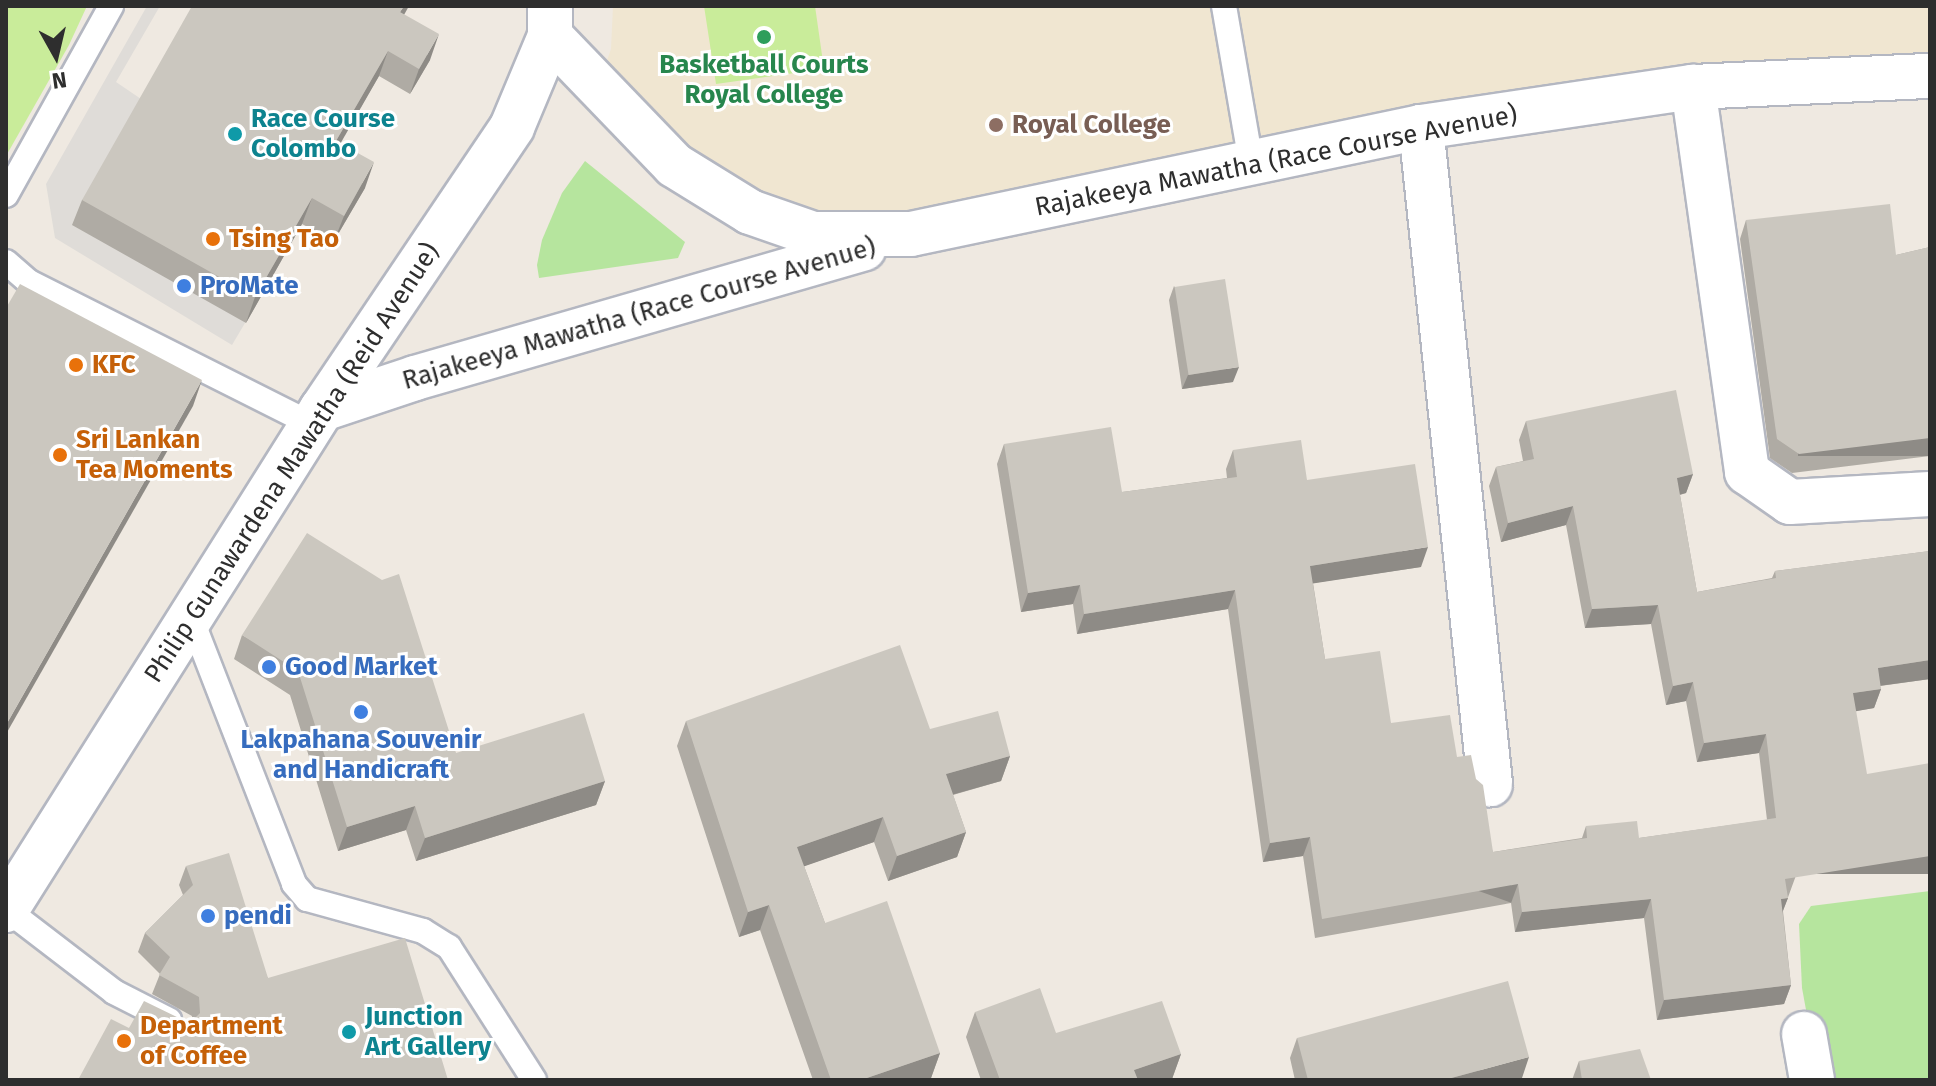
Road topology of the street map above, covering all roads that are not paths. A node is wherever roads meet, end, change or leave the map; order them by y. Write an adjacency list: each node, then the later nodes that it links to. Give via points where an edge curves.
1 (111, 6): 8 (lane)
2 (1224, 6): 7 (lane)
3 (550, 21): 9 (main road, Rajakeeya Mawatha (Race Course Avenue), via 674,165 750,212 813,234); 11 (main road, Philip Gunawardena Mawatha (Reid Avenue), via 512,127)
4 (1930, 76): 5 (main road, Rajakeeya Mawatha (Race Course Avenue))
5 (1693, 87): 6 (main road, Rajakeeya Mawatha (Race Course Avenue)); 12 (main road, via 1747,472 1790,502)
6 (1421, 127): 7 (main road, Rajakeeya Mawatha (Race Course Avenue)); 14 (main road)
7 (1251, 163): 9 (main road, Rajakeeya Mawatha (Race Course Avenue))
8 (6, 195)
9 (911, 234): 11 (main road, Rajakeeya Mawatha (Race Course Avenue), via 415,378)
10 (6, 262): 11 (lane, via 29,282)
11 (317, 417): 13 (main road, Philip Gunawardena Mawatha (Reid Avenue))
12 (1930, 494)
13 (191, 618): 15 (main road, Philip Gunawardena Mawatha (Reid Avenue)); 18 (lane, via 294,884 307,899 423,931 449,947)
14 (1490, 784)
15 (6, 910): 16 (lane, via 114,992)
16 (180, 1025)
17 (1804, 1034): 19 (main road)
18 (534, 1080)
19 (1812, 1080)

